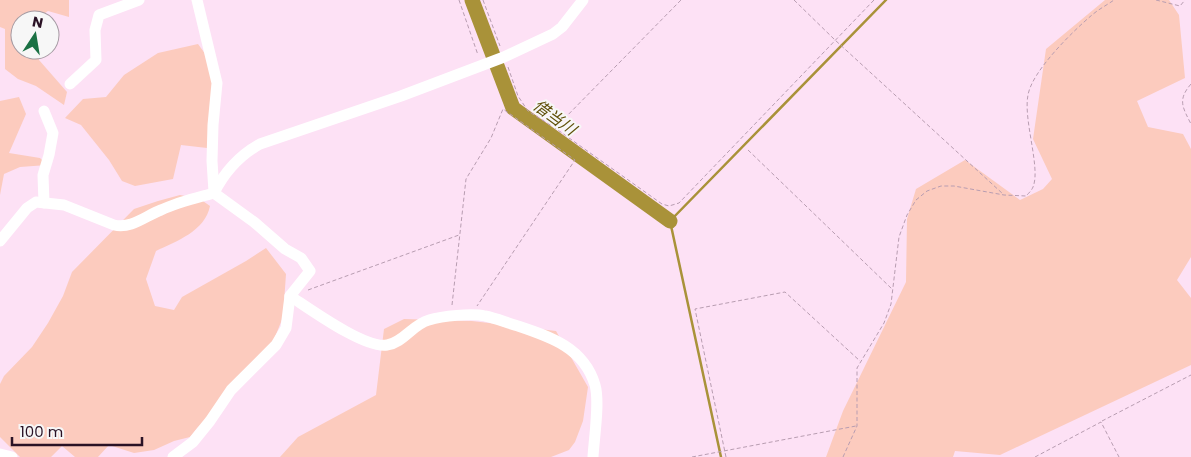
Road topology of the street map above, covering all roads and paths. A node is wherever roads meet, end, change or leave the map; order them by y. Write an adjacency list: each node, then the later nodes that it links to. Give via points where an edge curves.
1 (139, 0): 15 (street, via 98,15 96,60)
2 (197, 0): 21 (street, via 217,83 212,161)
3 (459, 0): 14 (path)
4 (483, 0): 13 (path)
5 (583, 0): 13 (street, via 553,34)
6 (681, 0): 19 (path)
7 (794, 0): 12 (path)
8 (874, 0): 12 (path)
9 (1114, 0): 22 (path, via 1092,14 1045,63 1032,83 1028,96 1028,125 1035,170 1033,187 1026,196)
10 (1156, 0): 11 (path, via 1180,6)
11 (1185, 0)
12 (835, 40): 19 (path, via 679,203 662,204); 22 (path)
13 (504, 57): 14 (street); 19 (path, via 522,105)
14 (482, 66): 21 (street, via 260,144 245,154 221,179)
15 (70, 84)
16 (1191, 84): 18 (path, via 1182,106)
17 (44, 111): 23 (street, via 53,132 43,175)
18 (1191, 124)
19 (555, 128)
20 (748, 150): 27 (path)
21 (214, 193): 23 (street, via 159,210 122,227 64,205); 28 (street, via 300,258 310,271)
22 (1004, 195): 27 (path, via 941,186 916,200 899,237)
23 (44, 202): 25 (street, via 36,202 27,208)
24 (460, 235): 26 (path); 29 (path, via 466,179 503,109 575,160); 30 (path)
25 (0, 240)
26 (308, 290)
27 (893, 290): 31 (path, via 892,304 884,323)
28 (290, 296): 30 (street, via 369,343 387,346 428,320); 39 (street, via 286,328 276,345 231,390 193,442)
29 (471, 314): 30 (street); 40 (street, via 546,335 572,350 592,376 596,387)
30 (451, 317)
31 (860, 362): 34 (path, via 857,368); 35 (path, via 785,292 695,309)
32 (1191, 375): 33 (path)
33 (1101, 422): 45 (path); 46 (path)
34 (857, 426): 35 (path); 44 (path)
35 (724, 451): 36 (path); 43 (path)
36 (713, 453): 41 (path); 42 (path)
37 (0, 454): 38 (street)
38 (12, 457)
39 (173, 457)
40 (593, 457)
41 (692, 457)
42 (713, 457)
43 (726, 457)
44 (843, 457)
45 (1035, 457)
46 (1119, 457)

